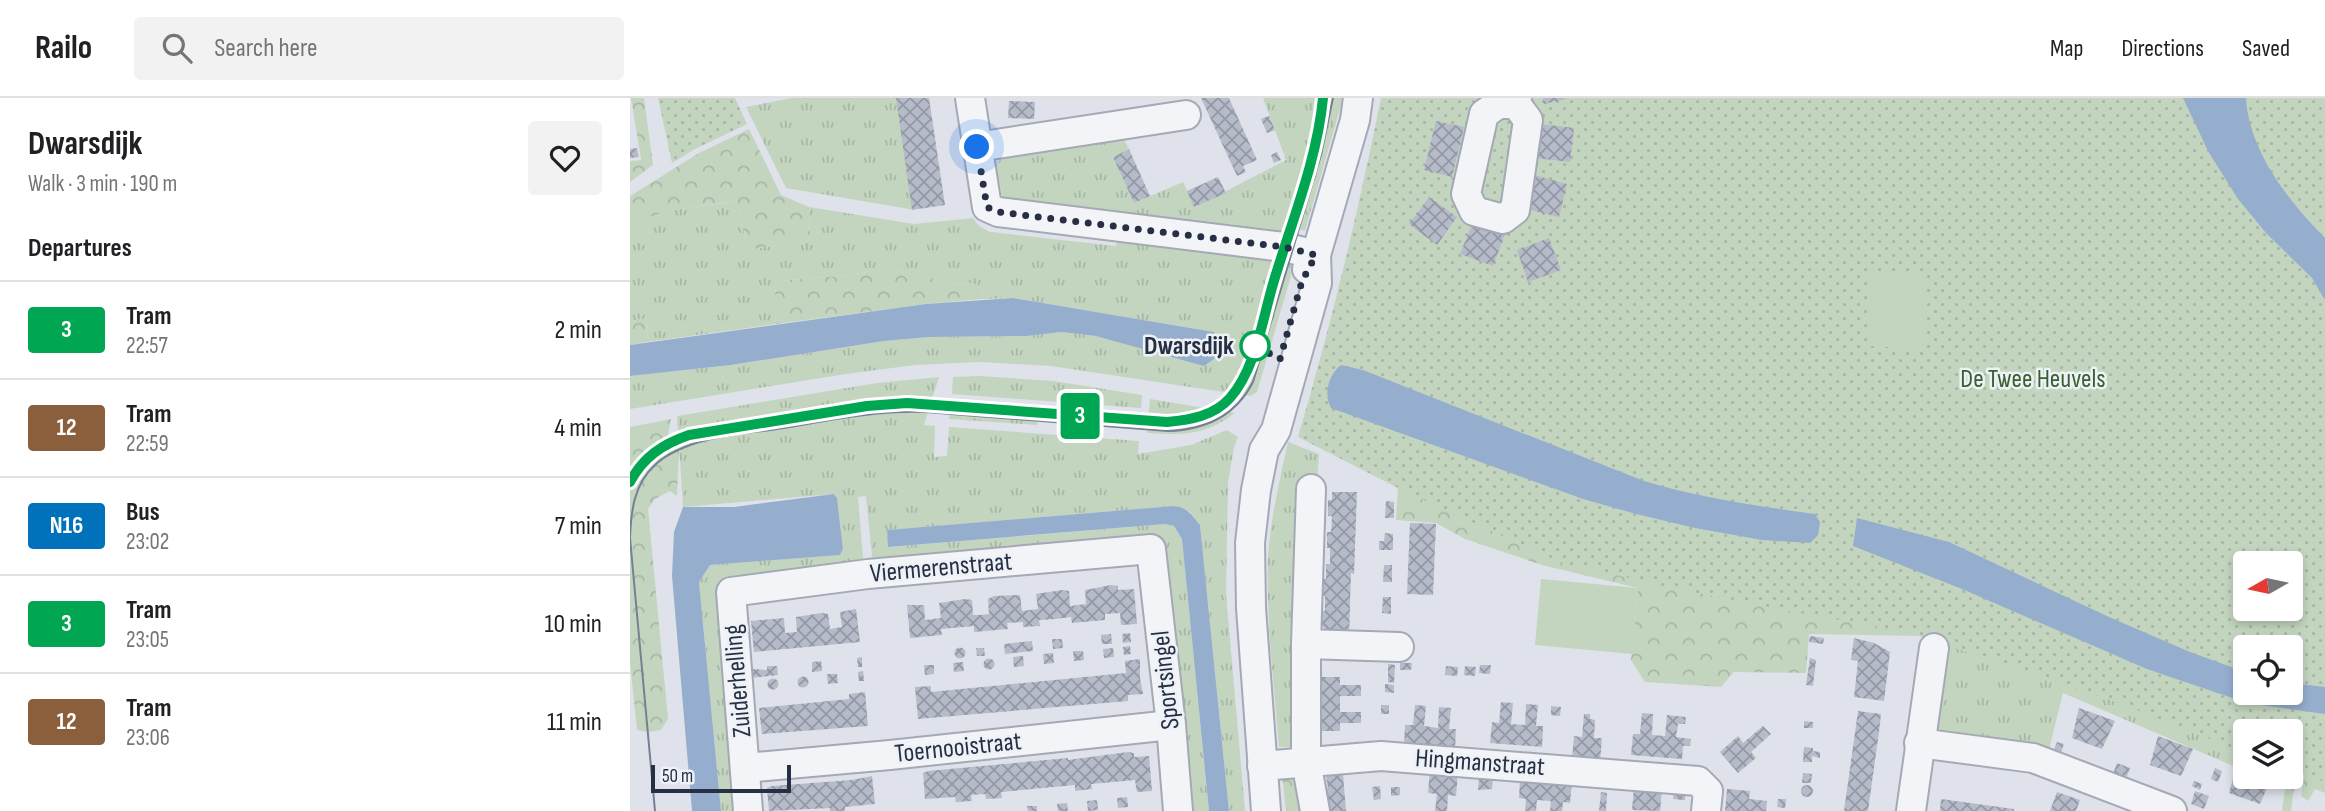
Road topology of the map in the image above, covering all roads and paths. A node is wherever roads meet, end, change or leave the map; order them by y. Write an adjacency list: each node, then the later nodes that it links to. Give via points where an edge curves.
1 (970, 98): 4 (street)
2 (1358, 98): 5 (street)
3 (1186, 115): 4 (street)
4 (977, 147): 5 (street, via 987,207 998,212 1284,247)
5 (1316, 255): 15 (street, via 1317,283 1276,430 1264,450 1250,543)
6 (1311, 489): 9 (street)
7 (1151, 549): 8 (street, Viermerenstraat, via 868,574); 12 (street, Sportsingel)
8 (731, 592): 16 (street, Zuiderhelling)
9 (1306, 644): 10 (street); 14 (street)
10 (1399, 648)
11 (1934, 648): 13 (street)
12 (1171, 725): 16 (street, Toernooistraat); 18 (street, Sportsingel)
13 (1920, 743): 22 (street); 23 (street, via 2033,758)
14 (1306, 761): 15 (street, Hingmanstraat); 20 (street); 21 (street, Hingmanstraat, via 1381,756 1698,781 1708,791)
15 (1262, 766): 19 (street)
16 (745, 768): 17 (street, Zuiderhelling)
17 (748, 811)
18 (1178, 811)
19 (1266, 811)
20 (1315, 811)
21 (1706, 811)
22 (1911, 811)
23 (2172, 811)

